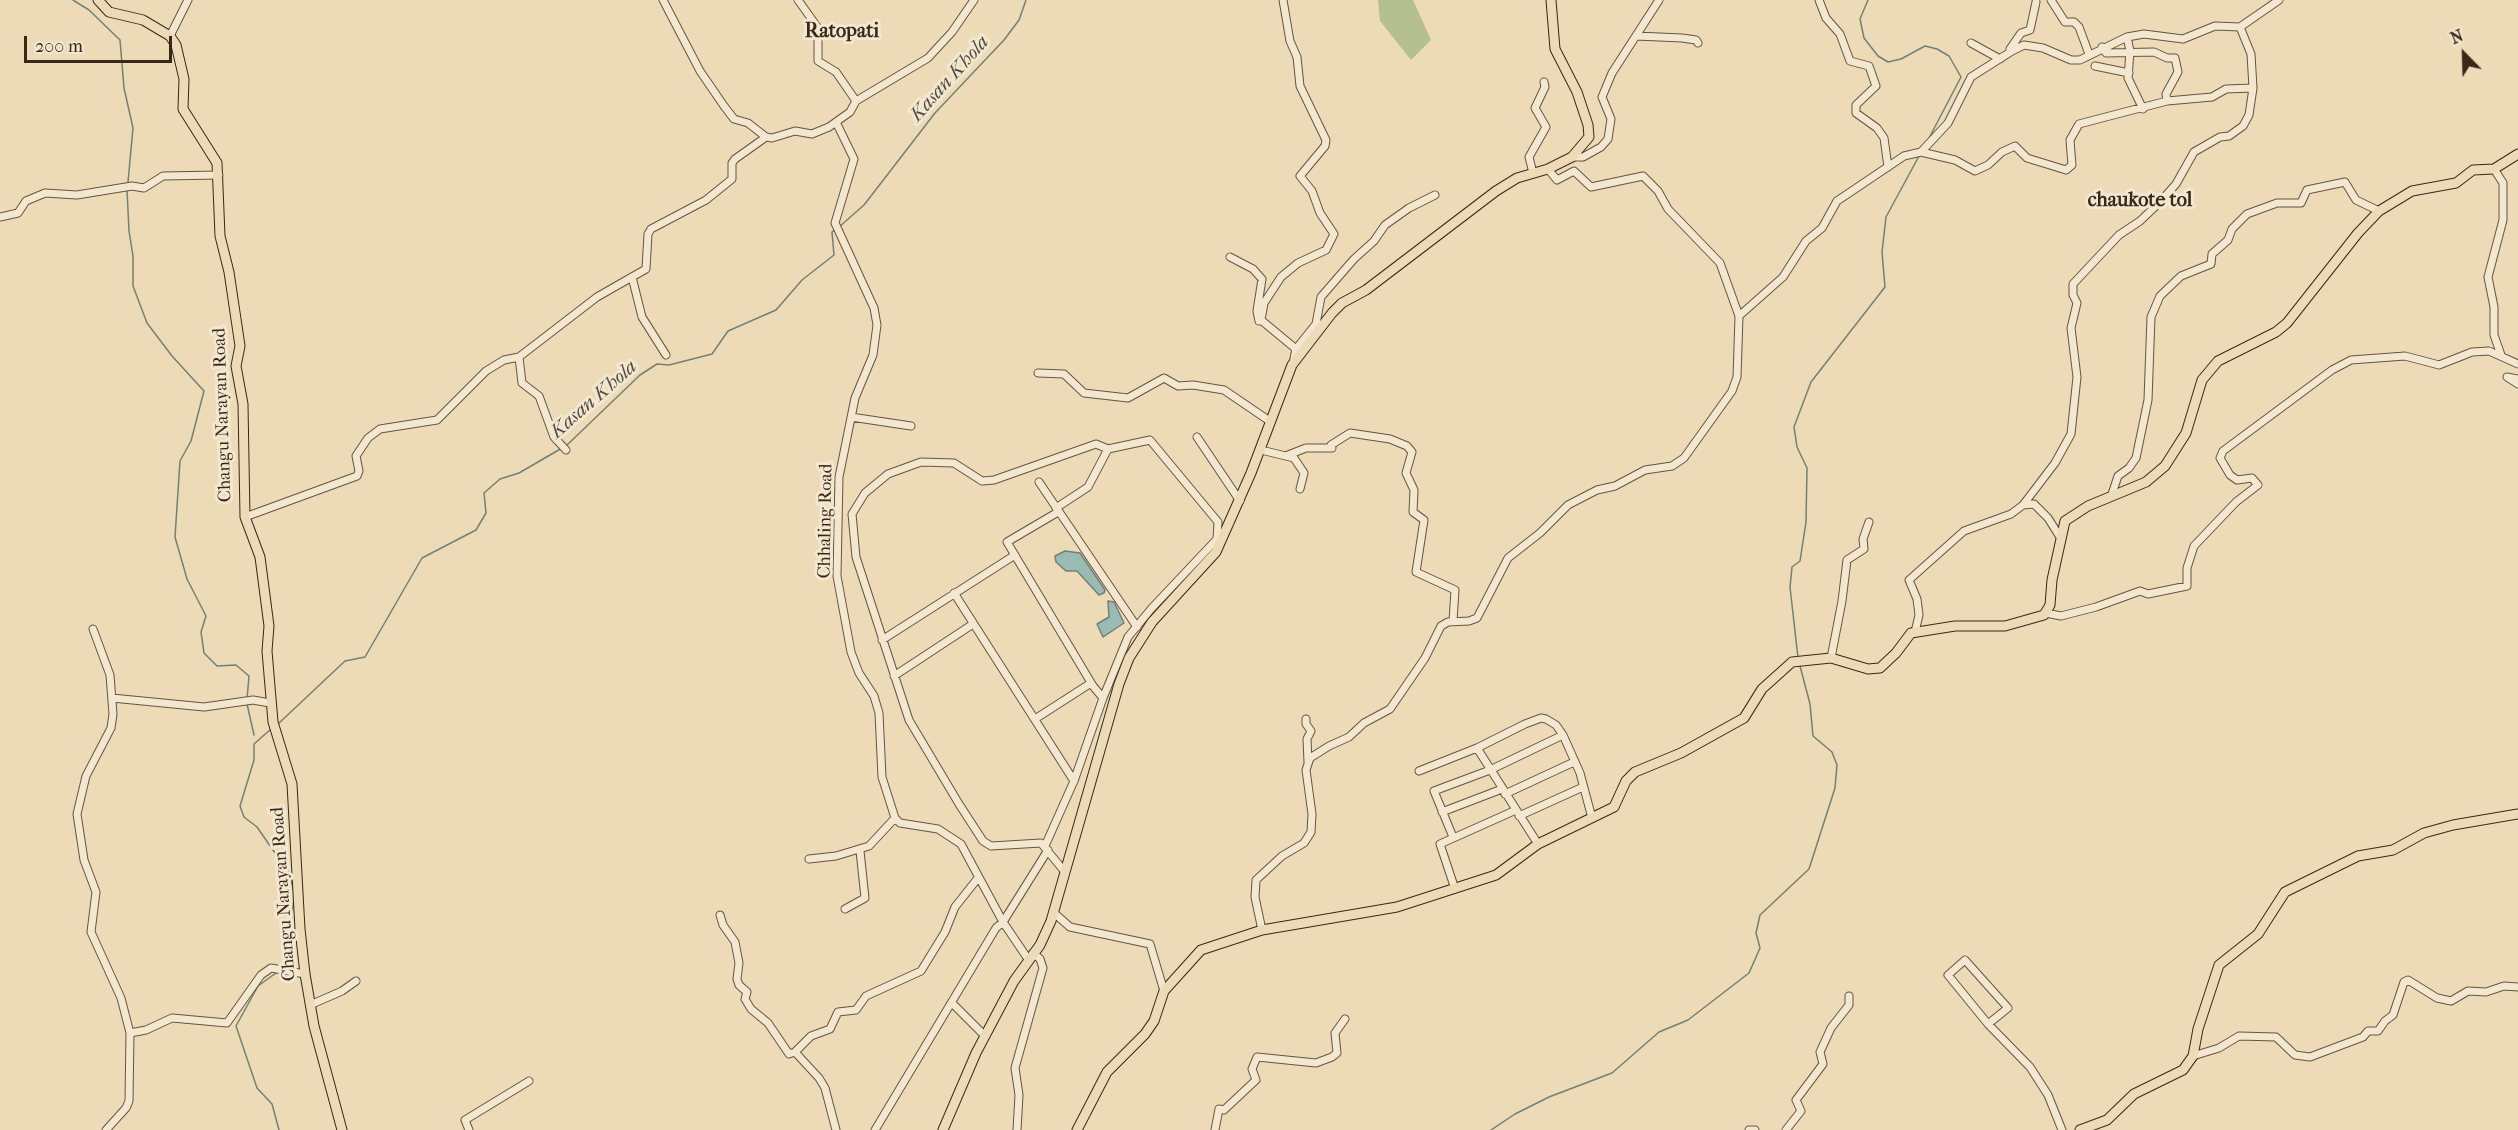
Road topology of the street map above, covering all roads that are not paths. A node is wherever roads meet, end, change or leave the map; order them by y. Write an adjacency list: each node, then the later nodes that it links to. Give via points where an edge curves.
1 (98, 0): 14 (main road, via 109,12 143,20)
2 (188, 0): 14 (street)
3 (663, 0): 31 (street, via 700,71 724,106 735,119 748,123)
4 (798, 0): 27 (street, via 818,28 818,61 836,72)
5 (974, 0): 27 (street, via 928,58)
6 (1283, 0): 46 (street, via 1300,86 1326,140 1300,176 1335,234 1326,250 1298,263 1281,277 1264,303)
7 (1551, 0): 34 (main road, via 1555,49 1577,92 1588,125 1589,137)
8 (1659, 0): 15 (street)
9 (1820, 0): 35 (street, via 1850,61 1869,66 1876,86 1856,105 1856,112 1884,138)
10 (2051, 0): 21 (street, via 2065,22 2074,22 2079,27)
11 (2278, 0): 13 (street)
12 (2036, 2): 22 (street, via 2030,30 2021,33)
13 (2240, 27): 16 (street, via 2215,26 2184,39 2144,34); 26 (street, via 2251,54)
14 (170, 36): 39 (main road, Changu Narayan Road, via 184,79 182,105 196,133 213,153)
15 (1636, 36): 17 (street, via 1682,38); 34 (street, via 1602,97 1611,119 1608,139 1583,157)
16 (2127, 37): 19 (street); 20 (street)
17 (1698, 43)
18 (1971, 43): 22 (street)
19 (2102, 47): 20 (street, via 2106,53); 21 (street)
20 (2130, 51): 24 (street); 28 (street, via 2175,58 2178,72 2166,94)
21 (2089, 54): 22 (street, via 2071,60 2024,45)
22 (2000, 59): 32 (street, via 1971,77 1948,123)
23 (2095, 66): 24 (street)
24 (2129, 73): 29 (street)
25 (1544, 82): 38 (street, via 1534,108 1546,127 1529,157)
26 (2253, 88): 28 (street, via 2226,89 2212,97); 68 (street, via 2249,116 2243,126 2194,152 2176,184 2160,202 2119,235 2073,284 2077,303 2071,328 2077,376 2071,434)
27 (856, 101): 30 (street, via 850,112)
28 (2167, 101): 29 (street)
29 (2144, 109): 32 (street, via 2120,111 2079,124 2070,140 2072,165 2066,170 2027,158 2014,146 1975,171 1954,160)
30 (836, 122): 31 (street, via 812,134 795,131); 56 (street, Chhaling Road, via 854,159 835,223 874,308 877,326 873,355)
31 (766, 137): 44 (street, via 735,159 732,179 706,200 651,229 646,269)
32 (1921, 152): 35 (street, via 1904,156)
33 (2518, 154): 37 (main road)
34 (1572, 157): 36 (main road)
35 (1888, 167): 45 (street, via 1837,201 1822,228 1806,241 1783,278)
36 (1548, 169): 38 (main road); 45 (street, via 1557,180 1574,171 1591,187 1643,176 1720,263)
37 (2494, 169): 41 (main road, via 2472,170 2456,183 2412,191); 49 (street, via 2503,183 2503,220 2488,277 2494,335)
38 (1533, 173): 52 (main road, via 1496,191 1366,290 1342,303)
39 (219, 175): 42 (street, via 163,176 144,188 132,186 76,195 45,193 26,201 18,213); 70 (main road, Changu Narayan Road, via 220,236 240,346 236,366 243,404)
40 (1435, 195): 47 (street, via 1385,225 1354,259 1321,297 1317,324)
41 (2379, 211): 66 (main road, via 2287,323 2210,369 2199,388 2186,433 2165,466 2146,482); 66 (street, via 2356,200 2345,182 2307,190 2301,203 2277,203 2247,214 2212,254 2211,264 2181,276 2160,296 2151,317 2148,400 2136,458 2118,476)
42 (0, 217)
43 (1230, 257): 46 (street, via 1253,268 1262,279 1257,311 1260,323)
44 (632, 277): 48 (street, via 642,317); 50 (street, via 597,297)
45 (1738, 315): 76 (street, via 1734,384 1684,458 1672,466 1641,471 1568,505 1508,558 1477,618)
46 (1264, 324): 47 (street)
47 (1296, 349): 52 (street)
48 (666, 355)
49 (2501, 355): 51 (street); 75 (street, via 2472,352 2439,365 2405,356 2351,360 2332,370 2223,451 2220,458 2230,475 2237,480 2252,478 2258,485 2235,502 2194,546 2187,568 2187,586 2148,594 2140,591 2061,616)
50 (519, 357): 61 (street, via 522,383 539,396 554,437); 70 (street, via 504,360 486,371 437,420 380,429 356,456 357,476)
51 (2518, 364)
52 (1292, 365): 57 (main road)
53 (1038, 373): 57 (street, via 1064,374 1084,393 1128,398 1164,378 1178,386 1224,390)
54 (2518, 379): 55 (street, via 2507,377)
55 (2518, 384)
56 (851, 417): 58 (street); 102 (street, Chhaling Road, via 839,477 837,576 851,652 879,713 882,777)
57 (1271, 422): 62 (main road)
58 (911, 426)
59 (1197, 436): 67 (street)
60 (1108, 449): 69 (street, via 1088,487); 78 (street, via 1152,441 1218,522 1217,538); 81 (street, via 1096,444 982,481 954,463 921,462 888,474 865,493 852,514 853,539)
61 (566, 450)
62 (1261, 450): 63 (street); 67 (main road)
63 (1288, 455): 65 (street, via 1304,473); 76 (street, via 1306,448 1332,448 1350,433 1390,439 1407,446 1412,452 1406,473 1414,490 1413,512 1424,520 1416,572 1455,590)
64 (1040, 482): 69 (street)
65 (1300, 489)
66 (2111, 497): 72 (main road, via 2068,518)
67 (1240, 501): 109 (main road, via 1216,552 1152,622 1129,658)
68 (2023, 505): 72 (street, via 2034,504); 80 (street, via 2011,514 1964,531 1908,580 1917,599)
69 (1057, 510): 73 (street, via 1007,542); 78 (street)
70 (245, 517): 87 (main road, Changu Narayan Road, via 260,557 269,626)
71 (1869, 522): 82 (street, via 1864,549 1847,560)
72 (2060, 537): 75 (main road)
73 (1015, 555): 74 (street); 84 (street)
74 (954, 593): 77 (street); 81 (street)
75 (2046, 613): 80 (main road, via 2005,626 1955,626)
76 (1453, 621): 92 (street, via 1441,626 1425,658 1390,709 1364,723 1345,740 1321,750)
77 (973, 624): 83 (street); 88 (street)
78 (1137, 627): 86 (street, via 1128,638)
79 (93, 629): 85 (street, via 110,675)
80 (1915, 632): 82 (main road, via 1880,668 1868,669)
81 (882, 640): 83 (street)
82 (1831, 658): 103 (main road, via 1792,662 1762,689 1744,718 1681,753 1635,772 1626,781 1616,805)
83 (894, 676): 106 (street, via 909,720 982,841 991,846 1041,843)
84 (1091, 683): 86 (street); 88 (street)
85 (112, 698): 87 (street, via 204,706 253,700); 127 (street, via 111,728 86,776 77,814 84,860 96,892 91,932 121,998)
86 (1103, 698): 96 (street)
87 (270, 703): 118 (main road, Changu Narayan Road, via 292,784)
88 (1035, 719): 96 (street)
89 (1306, 719): 92 (street, via 1311,731 1307,739)
90 (1563, 735): 91 (street, via 1556,725 1541,718); 93 (street); 94 (street)
91 (1477, 748): 94 (street); 95 (street)
92 (1308, 762): 116 (street, via 1311,832 1304,843 1282,856 1256,880 1255,897)
93 (1574, 762): 97 (street); 98 (street)
94 (1490, 770): 98 (street); 99 (street, via 1434,791)
95 (1419, 771)
96 (1074, 781): 106 (street)
97 (1583, 787): 100 (street); 103 (street)
98 (1504, 792): 99 (street); 100 (street)
99 (1442, 812): 104 (street)
100 (1517, 813): 104 (street); 105 (street)
101 (2518, 814): 130 (main road, via 2424,833 2393,850 2358,856 2285,892 2258,934 2219,965)
102 (895, 818): 107 (street, via 870,846); 110 (street, via 900,823 949,834 961,844)
103 (1592, 818): 105 (main road)
104 (1453, 837): 111 (street, via 1443,841 1440,849)
105 (1538, 844): 111 (main road, via 1496,875)
106 (1046, 848): 109 (street); 115 (street)
107 (860, 850): 108 (street); 112 (street, via 865,897)
108 (809, 859)
109 (1065, 872): 113 (main road)
110 (978, 878): 115 (street); 129 (street, via 955,907 921,971 867,996 856,1010 838,1012 830,1029 810,1036)
111 (1455, 889): 116 (main road, via 1397,907)
112 (845, 909)
113 (1054, 913): 117 (main road, via 1045,937); 121 (street, via 1070,927 1150,944)
114 (720, 915): 129 (street, via 735,942 737,979 747,992 745,999 789,1054)
115 (1003, 922): 117 (street); 123 (street)
116 (1262, 930): 121 (main road, via 1201,950)
117 (1031, 956): 128 (main road); 138 (street, via 1040,959 1043,968 1015,1068)
118 (305, 974): 124 (main road, Changu Narayan Road); 127 (street, via 271,968 261,975 227,1023 172,1018)
119 (356, 981): 124 (street)
120 (2518, 987): 130 (street, via 2468,991 2451,1001 2438,998 2408,980 2393,1015 2378,1032 2368,1031 2363,1037 2310,1057 2295,1055 2276,1037 2239,1036 2219,1048)
121 (1164, 991): 139 (main road, via 1150,1027 1107,1072)
122 (1849, 996): 143 (street, via 1849,1005 1831,1028 1820,1052 1823,1064 1796,1100 1802,1111)
123 (952, 1003): 128 (street); 136 (street)
124 (310, 1005): 133 (main road, Changu Narayan Road)
125 (1346, 1019): 140 (street, via 1335,1033 1337,1053 1332,1057 1316,1063 1257,1057 1252,1070 1256,1080 1224,1110 1220,1109)
126 (1988, 1024): 126 (street, via 1948,975 1965,960 2008,1008); 144 (street, via 2030,1067 2048,1095)
127 (130, 1033): 132 (street, via 129,1101)
128 (985, 1036): 137 (main road)
129 (795, 1052): 135 (street, via 825,1088)
130 (2193, 1056): 145 (main road, via 2183,1070 2134,1094 2107,1120)
131 (529, 1081): 134 (street, via 465,1120)
132 (105, 1130)
133 (342, 1130)
134 (469, 1130)
135 (836, 1130)
136 (875, 1130)
137 (943, 1130)
138 (1017, 1130)
139 (1077, 1130)
140 (1215, 1130)
141 (1749, 1130): 142 (street)
142 (1755, 1130)
143 (1786, 1130)
144 (2062, 1130)
145 (2080, 1130)

